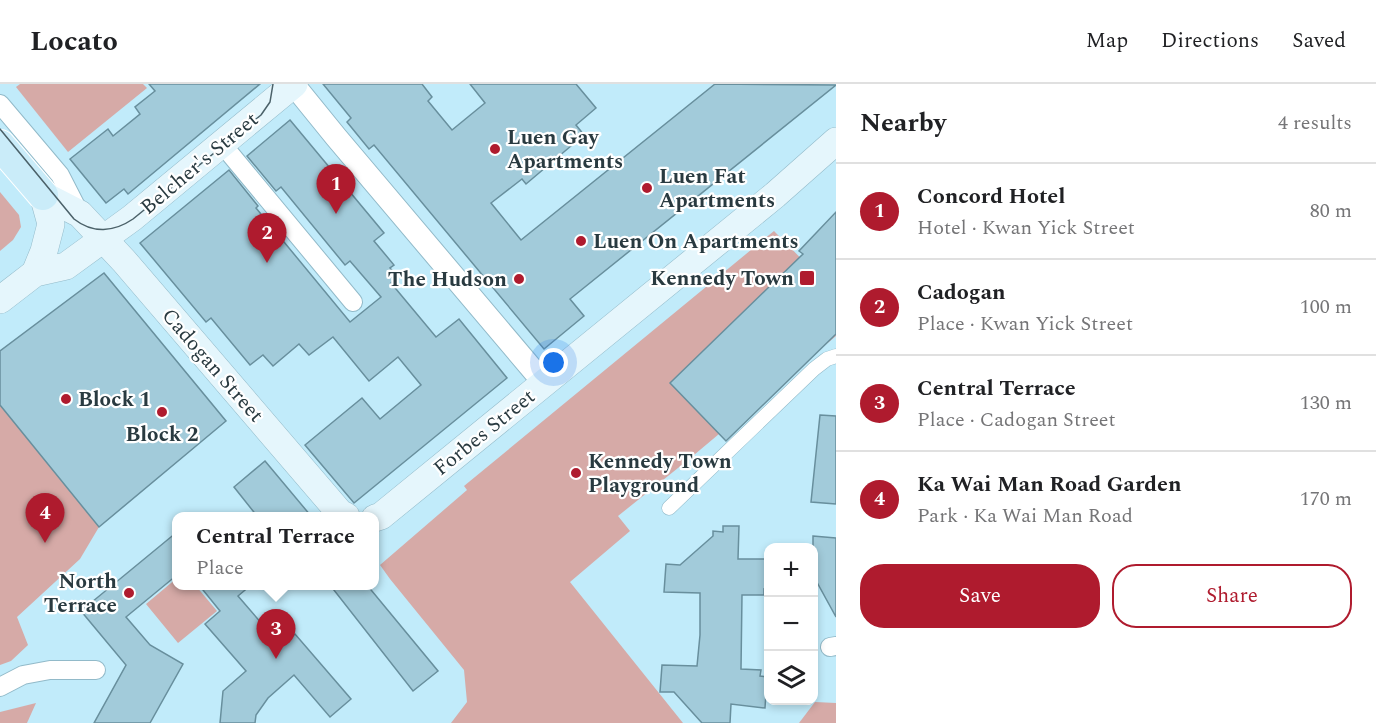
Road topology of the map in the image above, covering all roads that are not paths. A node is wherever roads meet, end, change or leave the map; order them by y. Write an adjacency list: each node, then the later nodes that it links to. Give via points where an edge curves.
1 (293, 84): 4 (main road, Belcher's Street); 15 (street)
2 (0, 104): 9 (street, Cadogan Street, via 60,175)
3 (836, 141): 7 (main road, Forbes Street)
4 (222, 144): 10 (main road, Belcher's Street); 13 (street)
5 (0, 145): 8 (main road, Cadogan Street)
6 (836, 154): 7 (main road)
7 (810, 166): 15 (main road, Forbes Street)
8 (43, 195): 9 (main road, Cadogan Street); 11 (main road, Cadogan Street, via 51,225)
9 (80, 214): 10 (main road, Cadogan Street)
10 (103, 239): 11 (main road, Belcher's Street, via 66,266); 17 (main road, Cadogan Street)
11 (35, 273): 12 (main road)
12 (0, 300)
13 (353, 302)
14 (836, 356): 16 (street, via 814,369)
15 (544, 383): 18 (main road, Forbes Street)
16 (669, 508)
17 (339, 512)
18 (379, 516)
19 (96, 670): 20 (street, via 50,670 22,675)
20 (0, 687)

